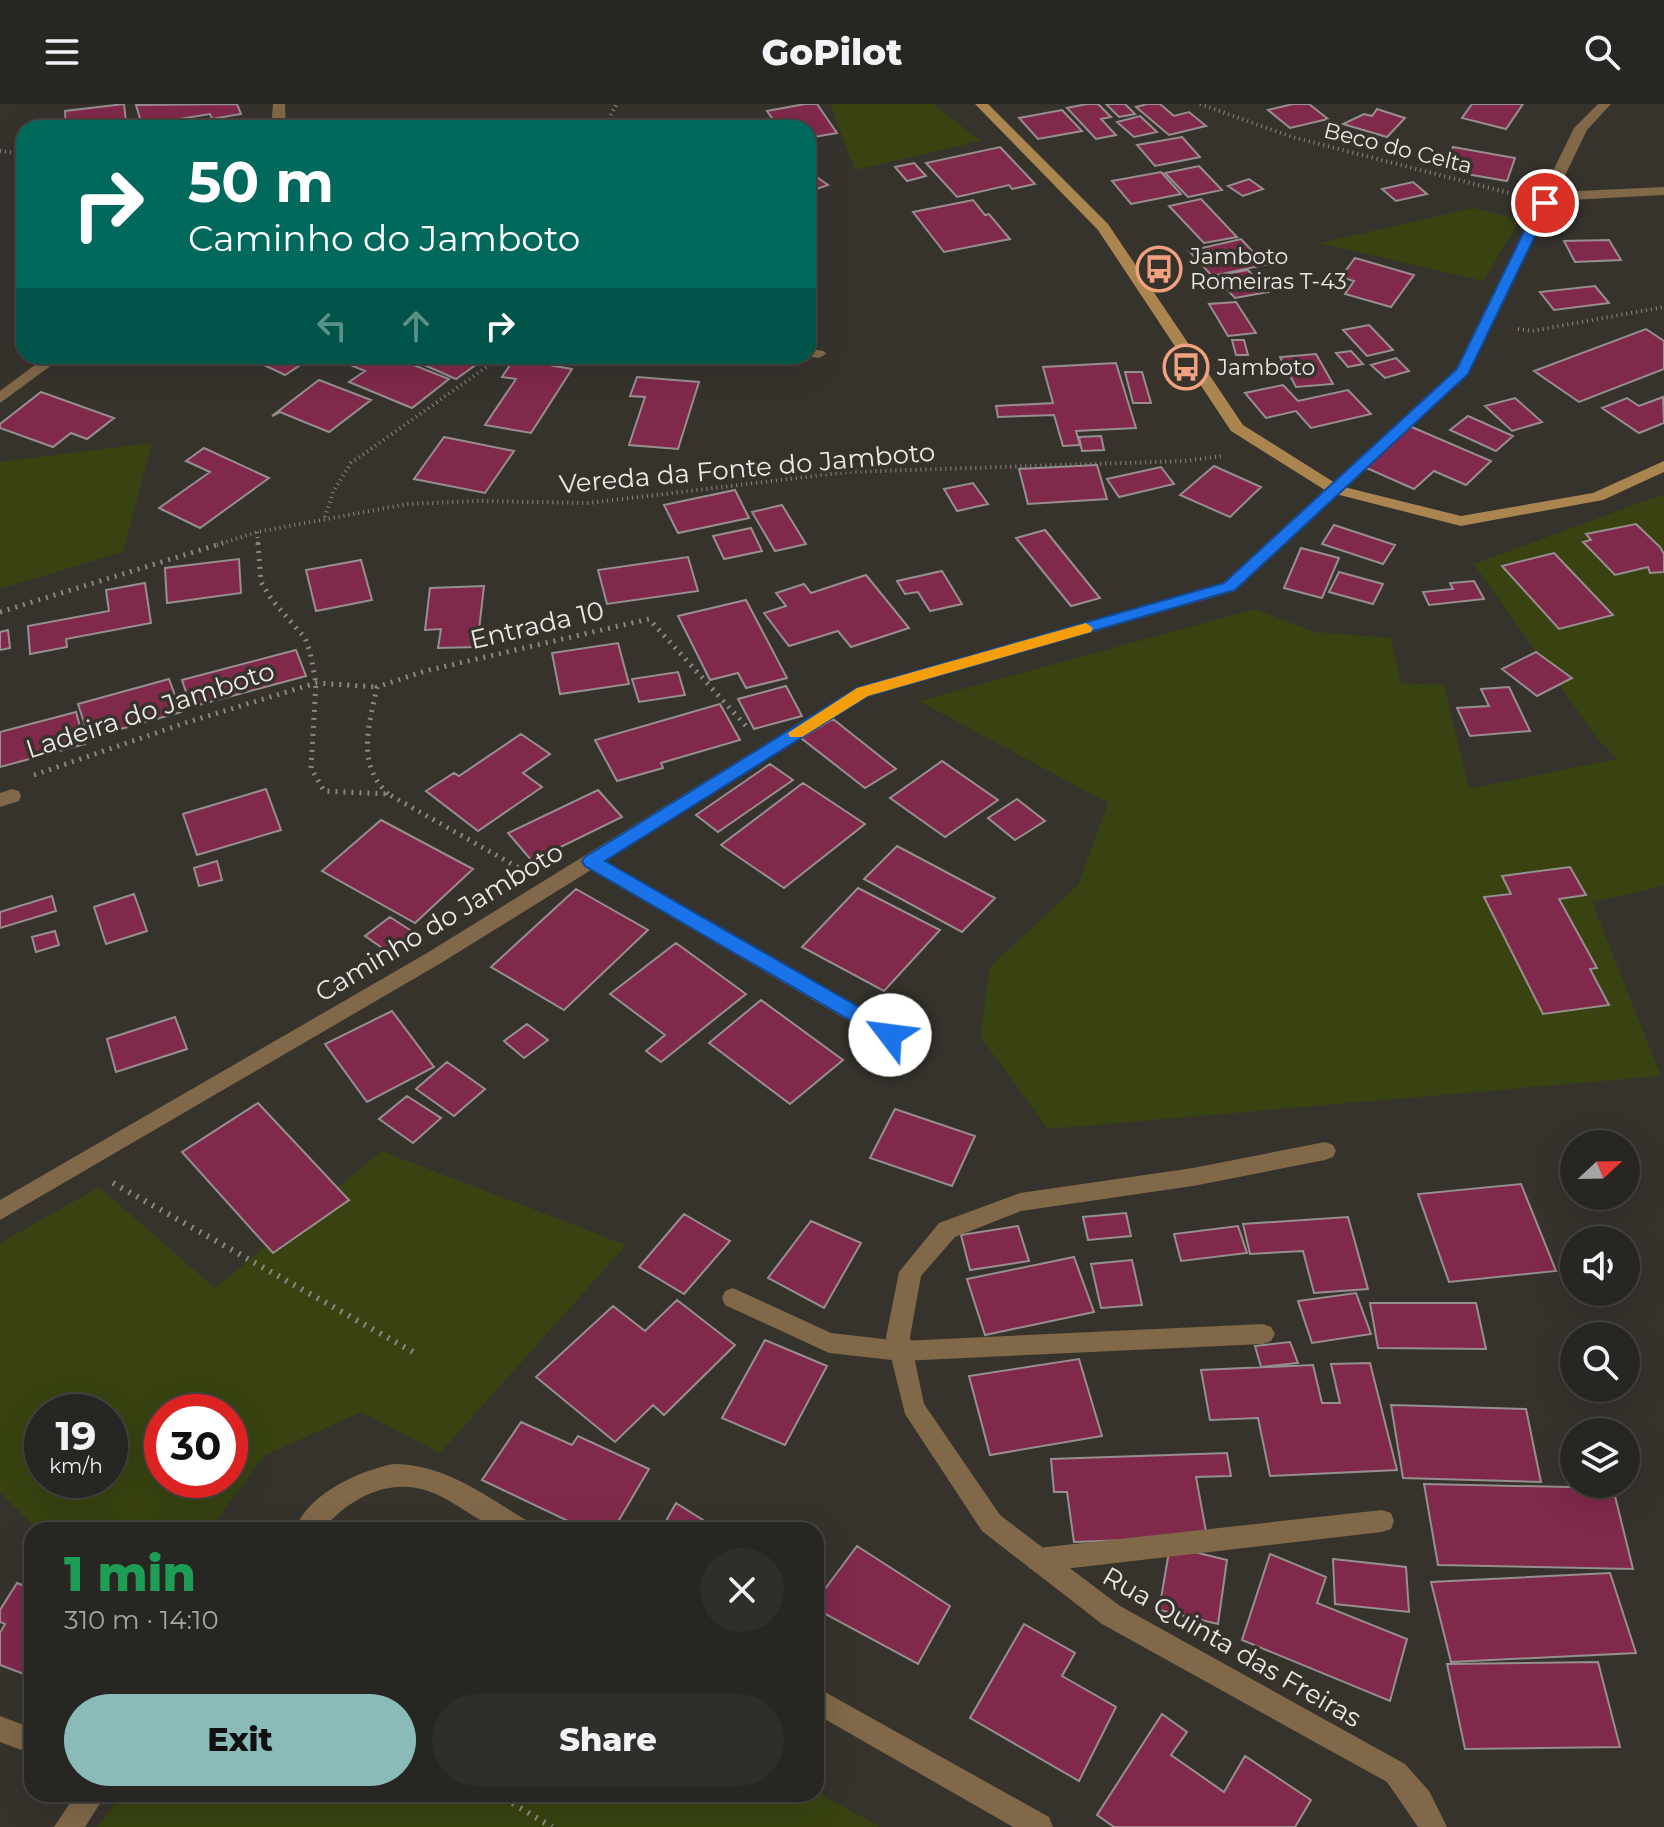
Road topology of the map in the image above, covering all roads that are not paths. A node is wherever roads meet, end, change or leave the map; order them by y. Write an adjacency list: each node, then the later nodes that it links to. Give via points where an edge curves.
1 (981, 104): 8 (main road, via 1103,227 1237,428)
2 (1605, 104): 4 (street, Caminho do Jamboto, via 1581,128)
3 (1664, 191): 4 (street)
4 (1546, 200): 8 (street, Caminho do Jamboto, via 1463,371)
5 (46, 364): 6 (street)
6 (0, 398)
7 (1664, 466): 8 (main road, via 1597,497 1461,521)
8 (1334, 489): 9 (street, Caminho do Jamboto, via 1229,587 862,692)
9 (591, 861): 10 (street); 12 (street, Caminho do Jamboto)
10 (890, 1035)
11 (1325, 1151): 15 (street, Rua Quinta das Freiras, via 1020,1202 947,1230 910,1272 898,1337)
12 (0, 1211)
13 (733, 1298): 15 (street, via 829,1343)
14 (1263, 1334): 15 (street)
15 (901, 1351): 19 (street, Rua Quinta das Freiras, via 913,1407 991,1523)
16 (1382, 1521): 19 (street)
17 (313, 1522): 18 (street, via 351,1488 385,1476 409,1475 430,1479)
18 (506, 1522)
19 (1038, 1560): 26 (street, Rua Quinta das Freiras, via 1111,1615 1396,1773)
20 (824, 1705): 25 (street)
21 (0, 1729): 22 (street)
22 (24, 1738)
23 (87, 1802): 24 (street)
24 (68, 1827)
25 (1039, 1827)
26 (1433, 1827)

